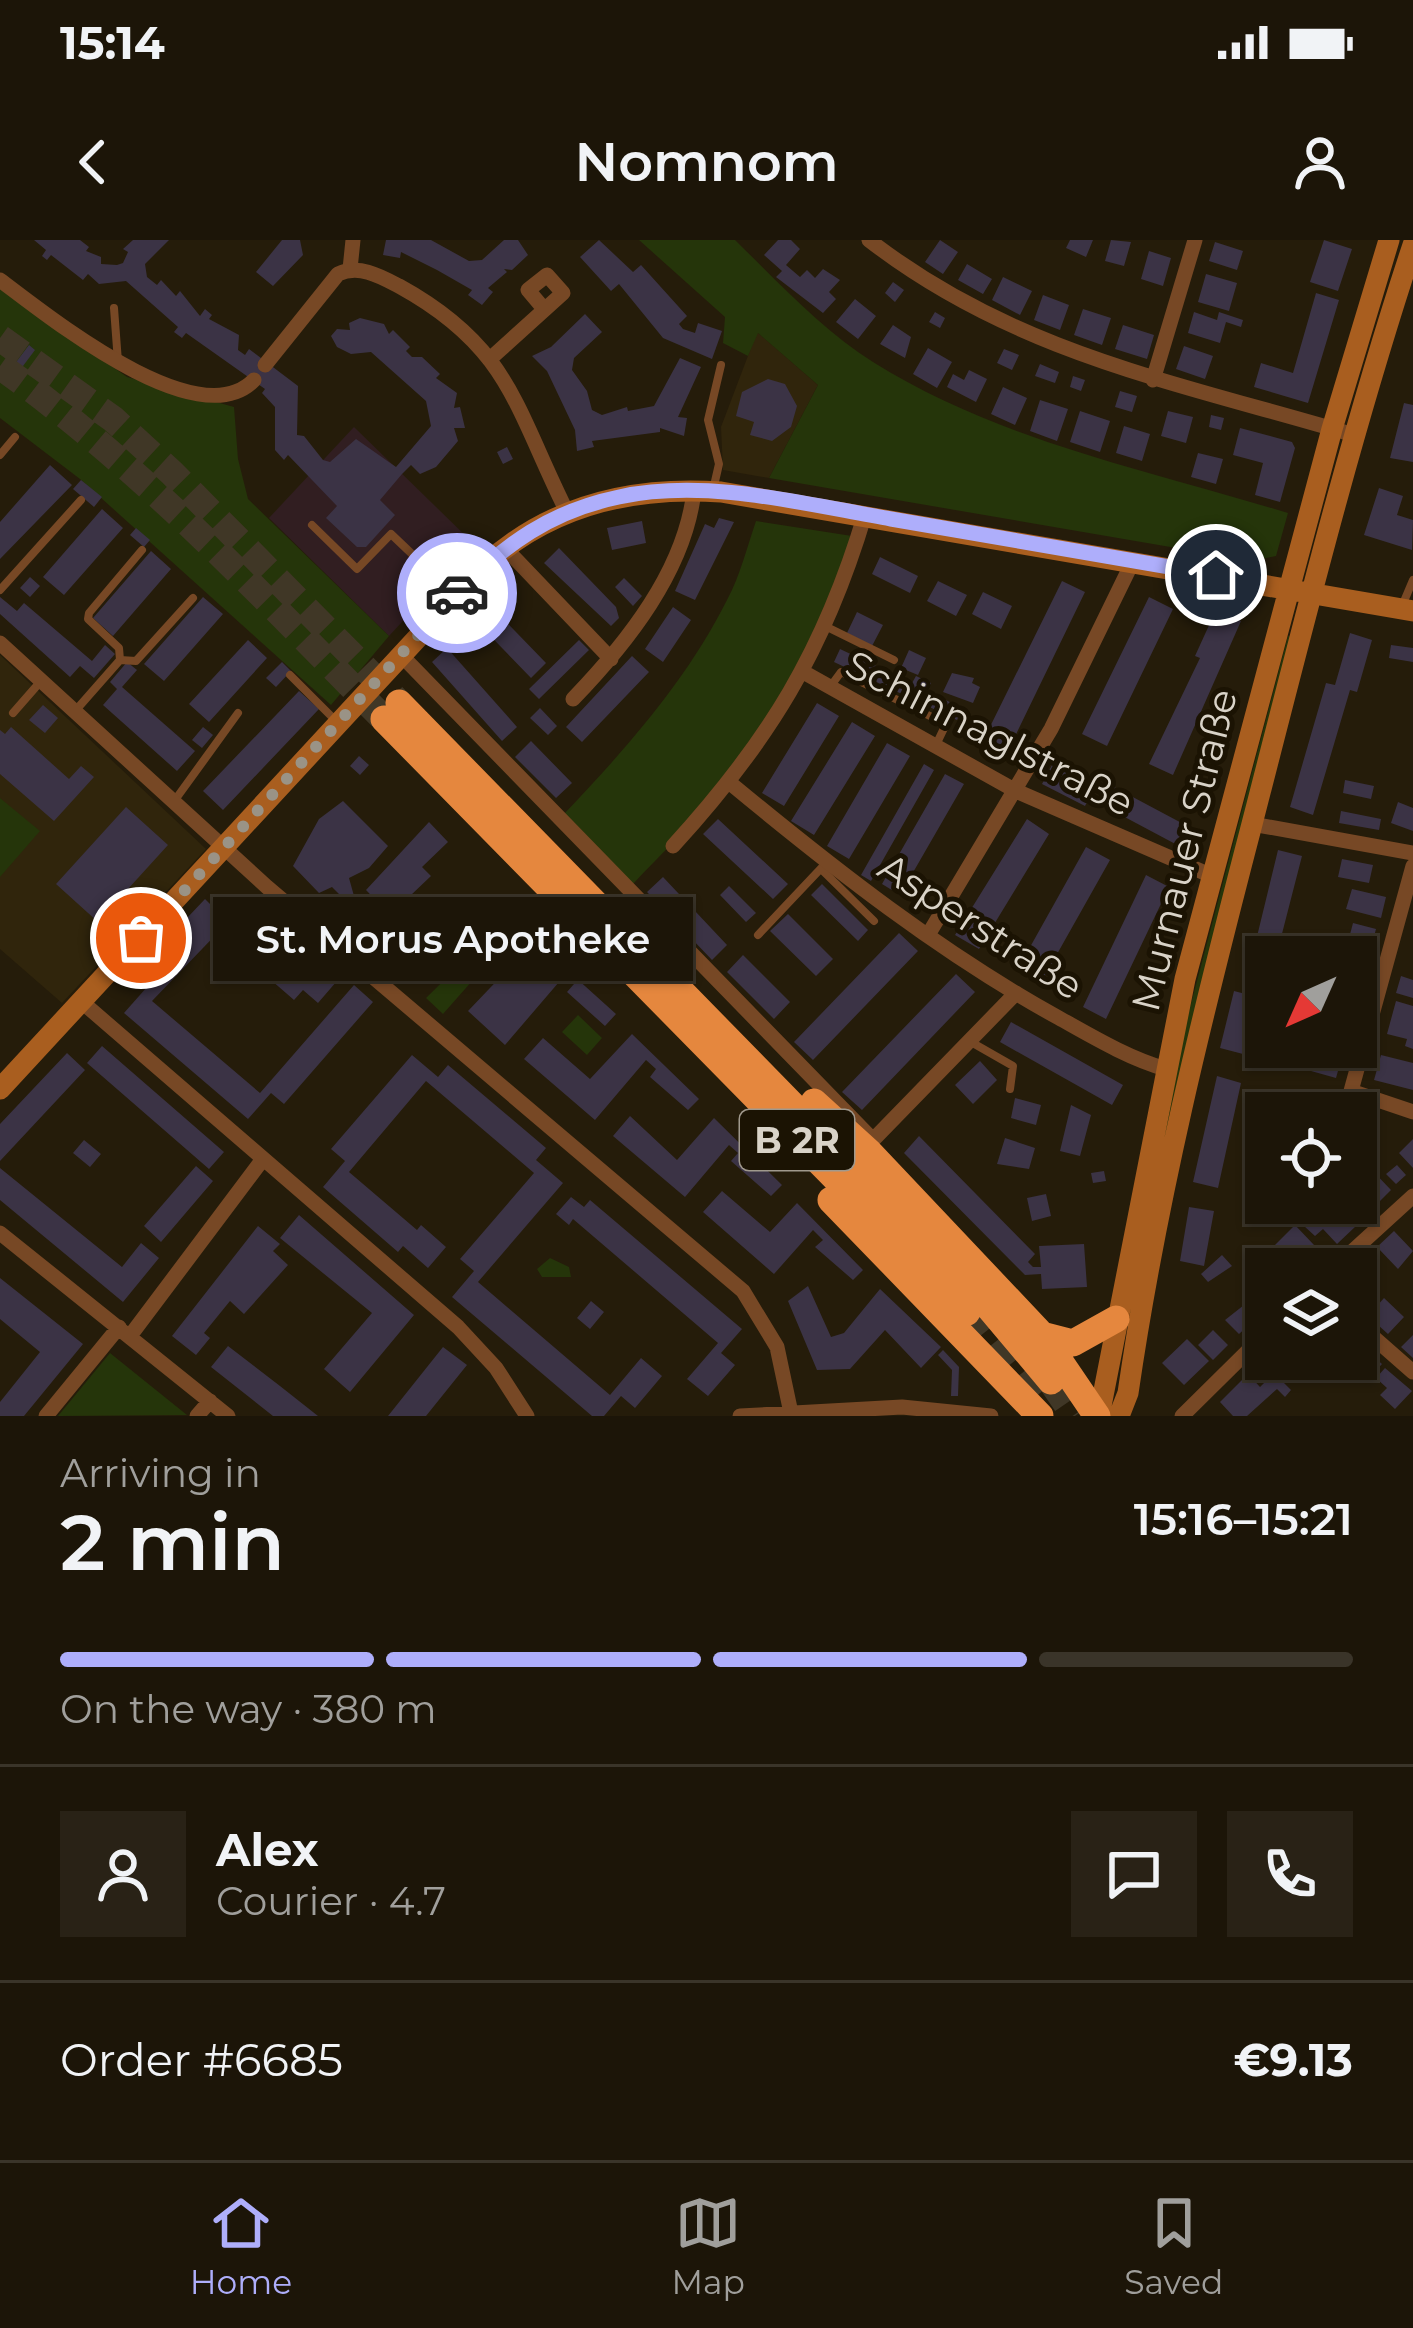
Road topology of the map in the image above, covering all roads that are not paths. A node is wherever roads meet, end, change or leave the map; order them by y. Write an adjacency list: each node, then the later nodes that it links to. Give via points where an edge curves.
1 (352, 240): 6 (street)
2 (869, 240): 15 (street, via 946,296 1005,326)
3 (1195, 240): 15 (street)
4 (1389, 240): 16 (main road, Murnauer Straße)
5 (1413, 246): 16 (main road, Murnauer Straße)
6 (350, 268): 10 (street, via 432,304); 12 (street)
7 (0, 280): 11 (street)
8 (114, 308): 11 (lane)
9 (544, 309): 10 (street)
10 (491, 358): 21 (street)
11 (118, 364): 14 (street, via 223,396)
12 (266, 365)
13 (722, 365): 19 (lane, via 708,420 719,464)
14 (254, 380)
15 (1153, 380): 16 (street)
16 (1343, 432): 29 (main road, Murnauer Straße)
17 (16, 437): 18 (lane)
18 (0, 455)
19 (704, 491): 21 (main road, via 623,496); 22 (main road); 36 (street, via 676,554)
20 (81, 500): 28 (lane)
21 (567, 512): 24 (main road)
22 (866, 514): 26 (main road, via 1050,555); 33 (street)
23 (312, 525): 30 (lane, via 357,569 391,533)
24 (504, 547): 30 (main road); 36 (street)
25 (142, 550): 37 (lane, via 89,613)
26 (1133, 561): 29 (main road); 50 (street)
27 (1413, 580): 32 (lane)
28 (0, 590)
29 (1300, 590): 32 (main road); 52 (main road, Murnauer Straße); 58 (main road, Murnauer Straße)
30 (455, 595): 35 (main road)
31 (193, 598): 37 (lane, via 136,661)
32 (1407, 610)
33 (827, 627): 38 (lane); 39 (street)
34 (0, 643): 41 (street)
35 (401, 655): 47 (main road); 66 (street, via 873,1140)
36 (611, 659): 43 (street)
37 (120, 660): 44 (lane)
38 (894, 660)
39 (805, 673): 42 (street, Schinnaglstraße); 49 (street)
40 (290, 675): 47 (lane)
41 (42, 680): 44 (street); 45 (lane)
42 (829, 688): 48 (street, Schinnaglstraße); 48 (lane, via 841,672 946,724)
43 (572, 700)
44 (76, 710): 51 (street)
45 (13, 713)
46 (238, 713): 51 (lane)
47 (340, 720): 53 (main road)
48 (934, 749): 50 (street, Schinnaglstraße)
49 (730, 783): 54 (street); 56 (street, Asperstraße)
50 (1016, 791): 58 (street, Schinnaglstraße); 61 (street)
51 (175, 800): 53 (street)
52 (1252, 824): 55 (street); 76 (main road, Murnauer Straße)
53 (225, 846): 64 (main road); 84 (street, via 743,1291 777,1347)
54 (673, 846)
55 (1413, 853)
56 (824, 866): 59 (lane); 60 (lane, Asperstraße); 61 (street, Asperstraße)
57 (1413, 866): 70 (street, via 1351,1090)
58 (1213, 876): 67 (main road, Murnauer Straße)
59 (874, 921)
60 (758, 935)
61 (928, 935): 63 (street, Asperstraße)
62 (626, 968): 65 (highway, B 2R, via 391,711); 75 (highway, B 2R); 85 (highway, via 715,1077)
63 (1016, 993): 66 (street); 67 (street, Asperstraße)
64 (82, 1002): 68 (main road); 71 (street)
65 (728, 1040): 78 (highway, via 856,1141); 82 (highway, B 2R)
66 (970, 1042): 69 (lane, via 1013,1066)
67 (1166, 1069): 76 (main road, Murnauer Straße)
68 (0, 1089)
69 (1010, 1089)
70 (1413, 1112)
71 (263, 1159): 77 (street); 89 (street, via 458,1327)
72 (1413, 1196): 74 (street)
73 (0, 1233): 77 (street)
74 (1356, 1248)
75 (967, 1312)
76 (1127, 1321): 78 (highway, via 1073,1343); 92 (main road, Murnauer Straße); 93 (main road, Murnauer Straße)
77 (124, 1331): 83 (street); 86 (street)
78 (1042, 1335): 92 (highway)
79 (1377, 1340): 81 (street)
80 (1245, 1354): 94 (street)
81 (1413, 1372)
82 (1051, 1381)
83 (210, 1401): 87 (street); 88 (street)
84 (791, 1413): 90 (street); 91 (street, via 931,1408)
85 (1041, 1415)
86 (46, 1416)
87 (197, 1416)
88 (228, 1416)
89 (526, 1416)
90 (740, 1416)
91 (991, 1416)
92 (1098, 1416)
93 (1119, 1416)
94 (1182, 1416)

